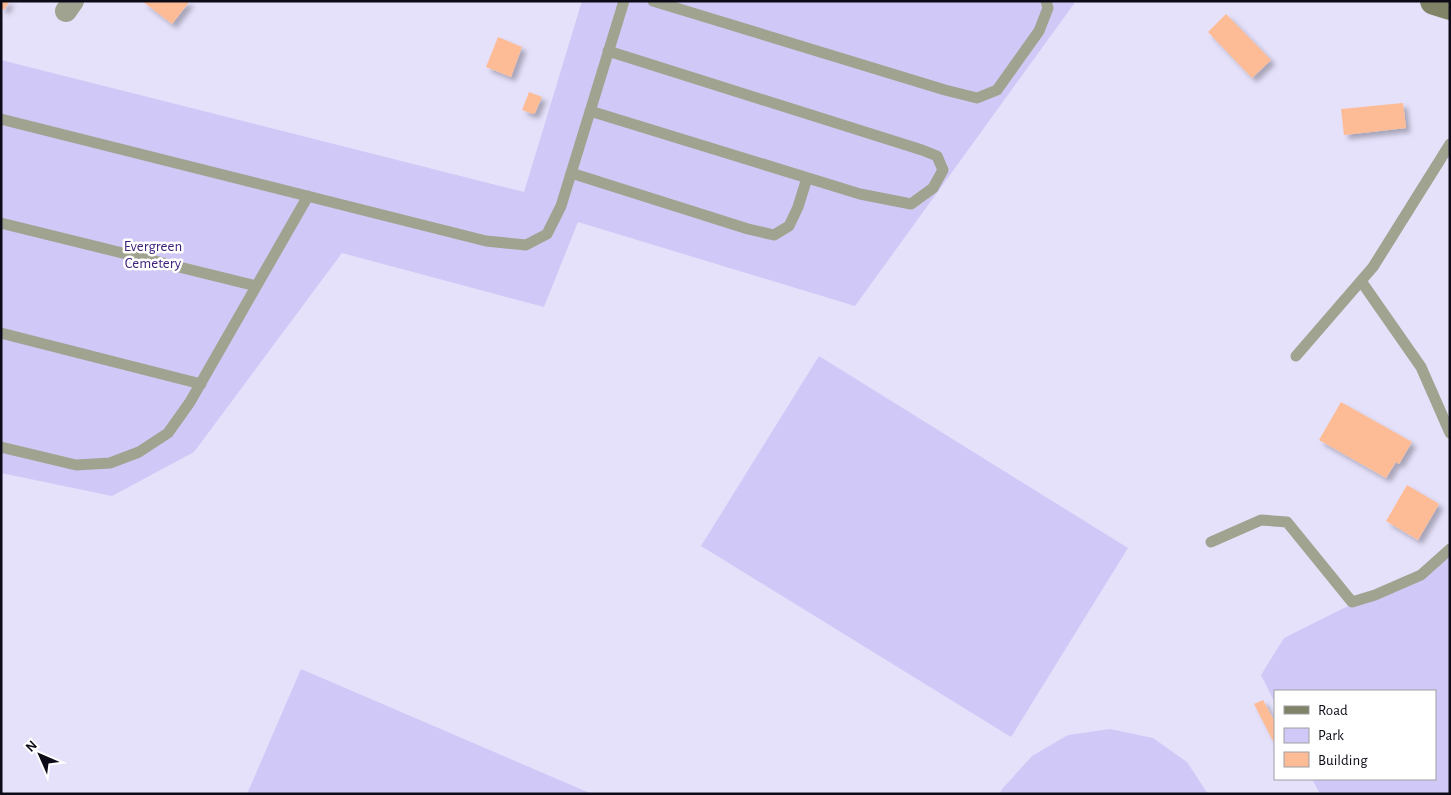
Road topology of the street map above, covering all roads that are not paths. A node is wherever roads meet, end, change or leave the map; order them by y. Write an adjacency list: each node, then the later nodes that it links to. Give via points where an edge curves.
1 (624, 1): 6 (lane)
2 (653, 1): 3 (lane, via 977,98 997,90 1039,31 1048,8)
3 (1046, 1)
4 (1434, 1): 5 (street)
5 (1450, 6)
6 (608, 51): 7 (lane); 11 (lane, via 922,150 937,156 943,170 933,188 911,204 860,194)
7 (590, 112): 10 (lane); 11 (lane)
8 (1, 119): 12 (lane)
9 (1450, 144): 14 (lane)
10 (571, 173): 11 (lane, via 774,235 788,226); 12 (lane, via 561,206 547,234 526,245 486,241)
11 (807, 178)
12 (308, 196): 15 (lane)
13 (1, 222): 15 (lane)
14 (1361, 281): 17 (lane); 19 (lane, via 1420,368)
15 (256, 286): 18 (lane)
16 (1, 333): 18 (lane)
17 (1296, 356)
18 (201, 384): 20 (lane, via 168,432 139,452 110,463 76,465)
19 (1450, 433)
20 (1, 447)
21 (1211, 542): 22 (lane, via 1261,520 1287,522 1352,602 1376,596 1421,575)
22 (1450, 549)

